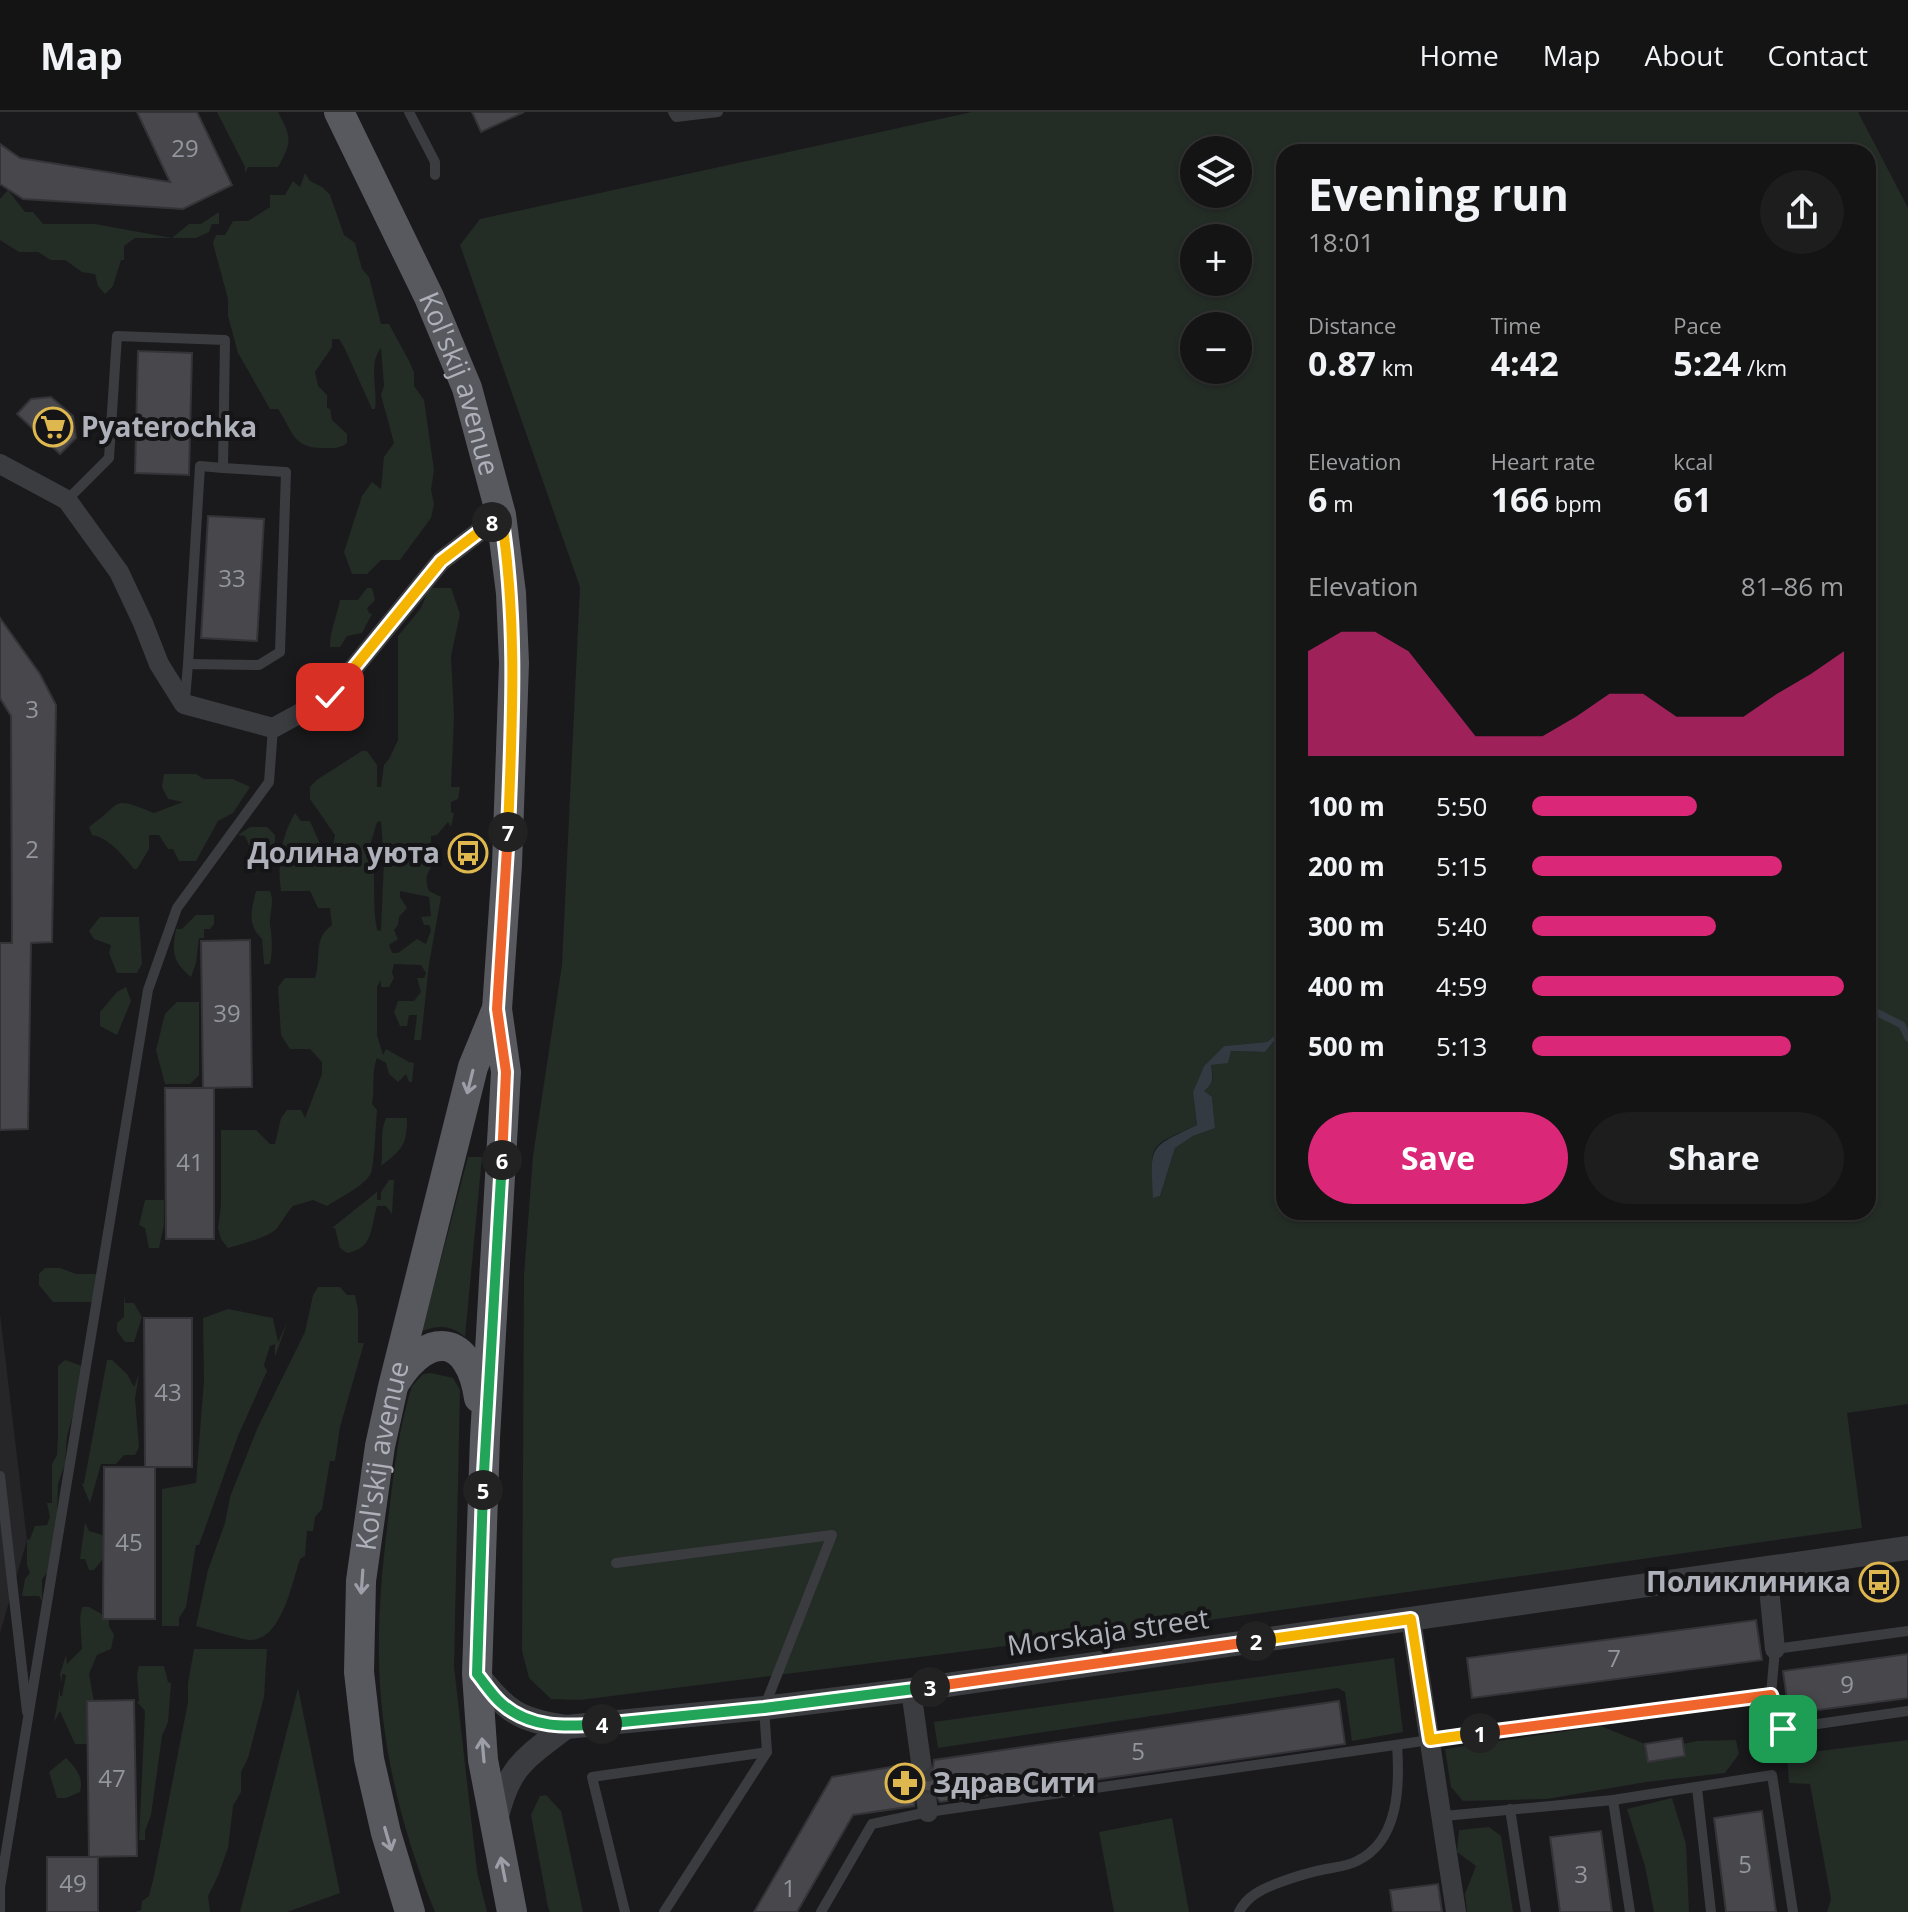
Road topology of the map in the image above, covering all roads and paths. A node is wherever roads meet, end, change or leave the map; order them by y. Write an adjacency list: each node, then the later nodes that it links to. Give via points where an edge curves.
1 (339, 112): 9 (main road, Kol'skij avenue, via 467,388)
2 (409, 112): 5 (lane, via 435,162)
3 (673, 112): 4 (lane, via 676,117)
4 (718, 112)
5 (435, 175)
6 (0, 464): 8 (street)
7 (223, 468): 8 (lane, via 225,340 117,336 109,458); 10 (lane, via 200,466); 10 (lane, via 286,472 280,652 259,665)
8 (67, 500): 11 (street, via 119,572 159,664)
9 (501, 515): 12 (street, via 441,561 330,697); 13 (main road, Kol'skij avenue, via 514,663)
10 (188, 664): 11 (lane)
11 (184, 704): 12 (street)
12 (273, 728): 28 (lane, via 269,782 177,908 148,990)
13 (497, 1009): 14 (main road, Kol'skij avenue, one-way to 14, via 473,1067); 15 (main road, Kol'skij avenue, via 506,1072)
14 (393, 1387): 15 (main road, via 418,1355 432,1347 457,1349 477,1380); 40 (main road, Kol'skij avenue, one-way to 40, via 361,1581 359,1672 369,1759)
15 (485, 1438): 23 (main road, Kol'skij avenue)
16 (0, 1476): 28 (lane)
17 (1908, 1548): 19 (street, Morskaja street)
18 (616, 1563): 26 (lane, via 832,1535)
19 (1767, 1568): 20 (street, Morskaja street); 22 (street)
20 (1411, 1619): 24 (street, Morskaja street); 30 (street)
21 (1908, 1631): 22 (lane)
22 (1775, 1649): 25 (lane)
23 (477, 1674): 29 (street, Morskaja street, via 502,1704 533,1723); 38 (main road, Kol'skij avenue, one-way to 23, via 483,1760)
24 (911, 1690): 26 (street, Morskaja street); 33 (street)
25 (1771, 1695): 27 (lane, via 1783,1729); 30 (lane)
26 (764, 1708): 29 (street, Morskaja street); 32 (lane)
27 (1908, 1711)
28 (28, 1726): 39 (lane)
29 (566, 1727): 38 (street, via 520,1763 508,1782)
30 (1430, 1740): 31 (lane); 37 (street)
31 (1397, 1745): 44 (lane, via 927,1808 872,1824); 45 (lane, via 1399,1776 1386,1837 1356,1862 1267,1887)
32 (767, 1752): 42 (lane, via 592,1777); 43 (lane)
33 (921, 1762)
34 (1697, 1788): 35 (lane); 49 (lane); 50 (lane, via 1772,1775)
35 (1613, 1800): 36 (lane); 48 (lane)
36 (1510, 1809): 37 (lane); 47 (lane)
37 (1444, 1816): 46 (street)
38 (495, 1827): 41 (main road, Kol'skij avenue, one-way to 38)
39 (0, 1912)
40 (410, 1912)
41 (512, 1912)
42 (625, 1912)
43 (664, 1912)
44 (821, 1912)
45 (1239, 1912)
46 (1456, 1912)
47 (1526, 1912)
48 (1630, 1912)
49 (1711, 1912)
50 (1793, 1912)

